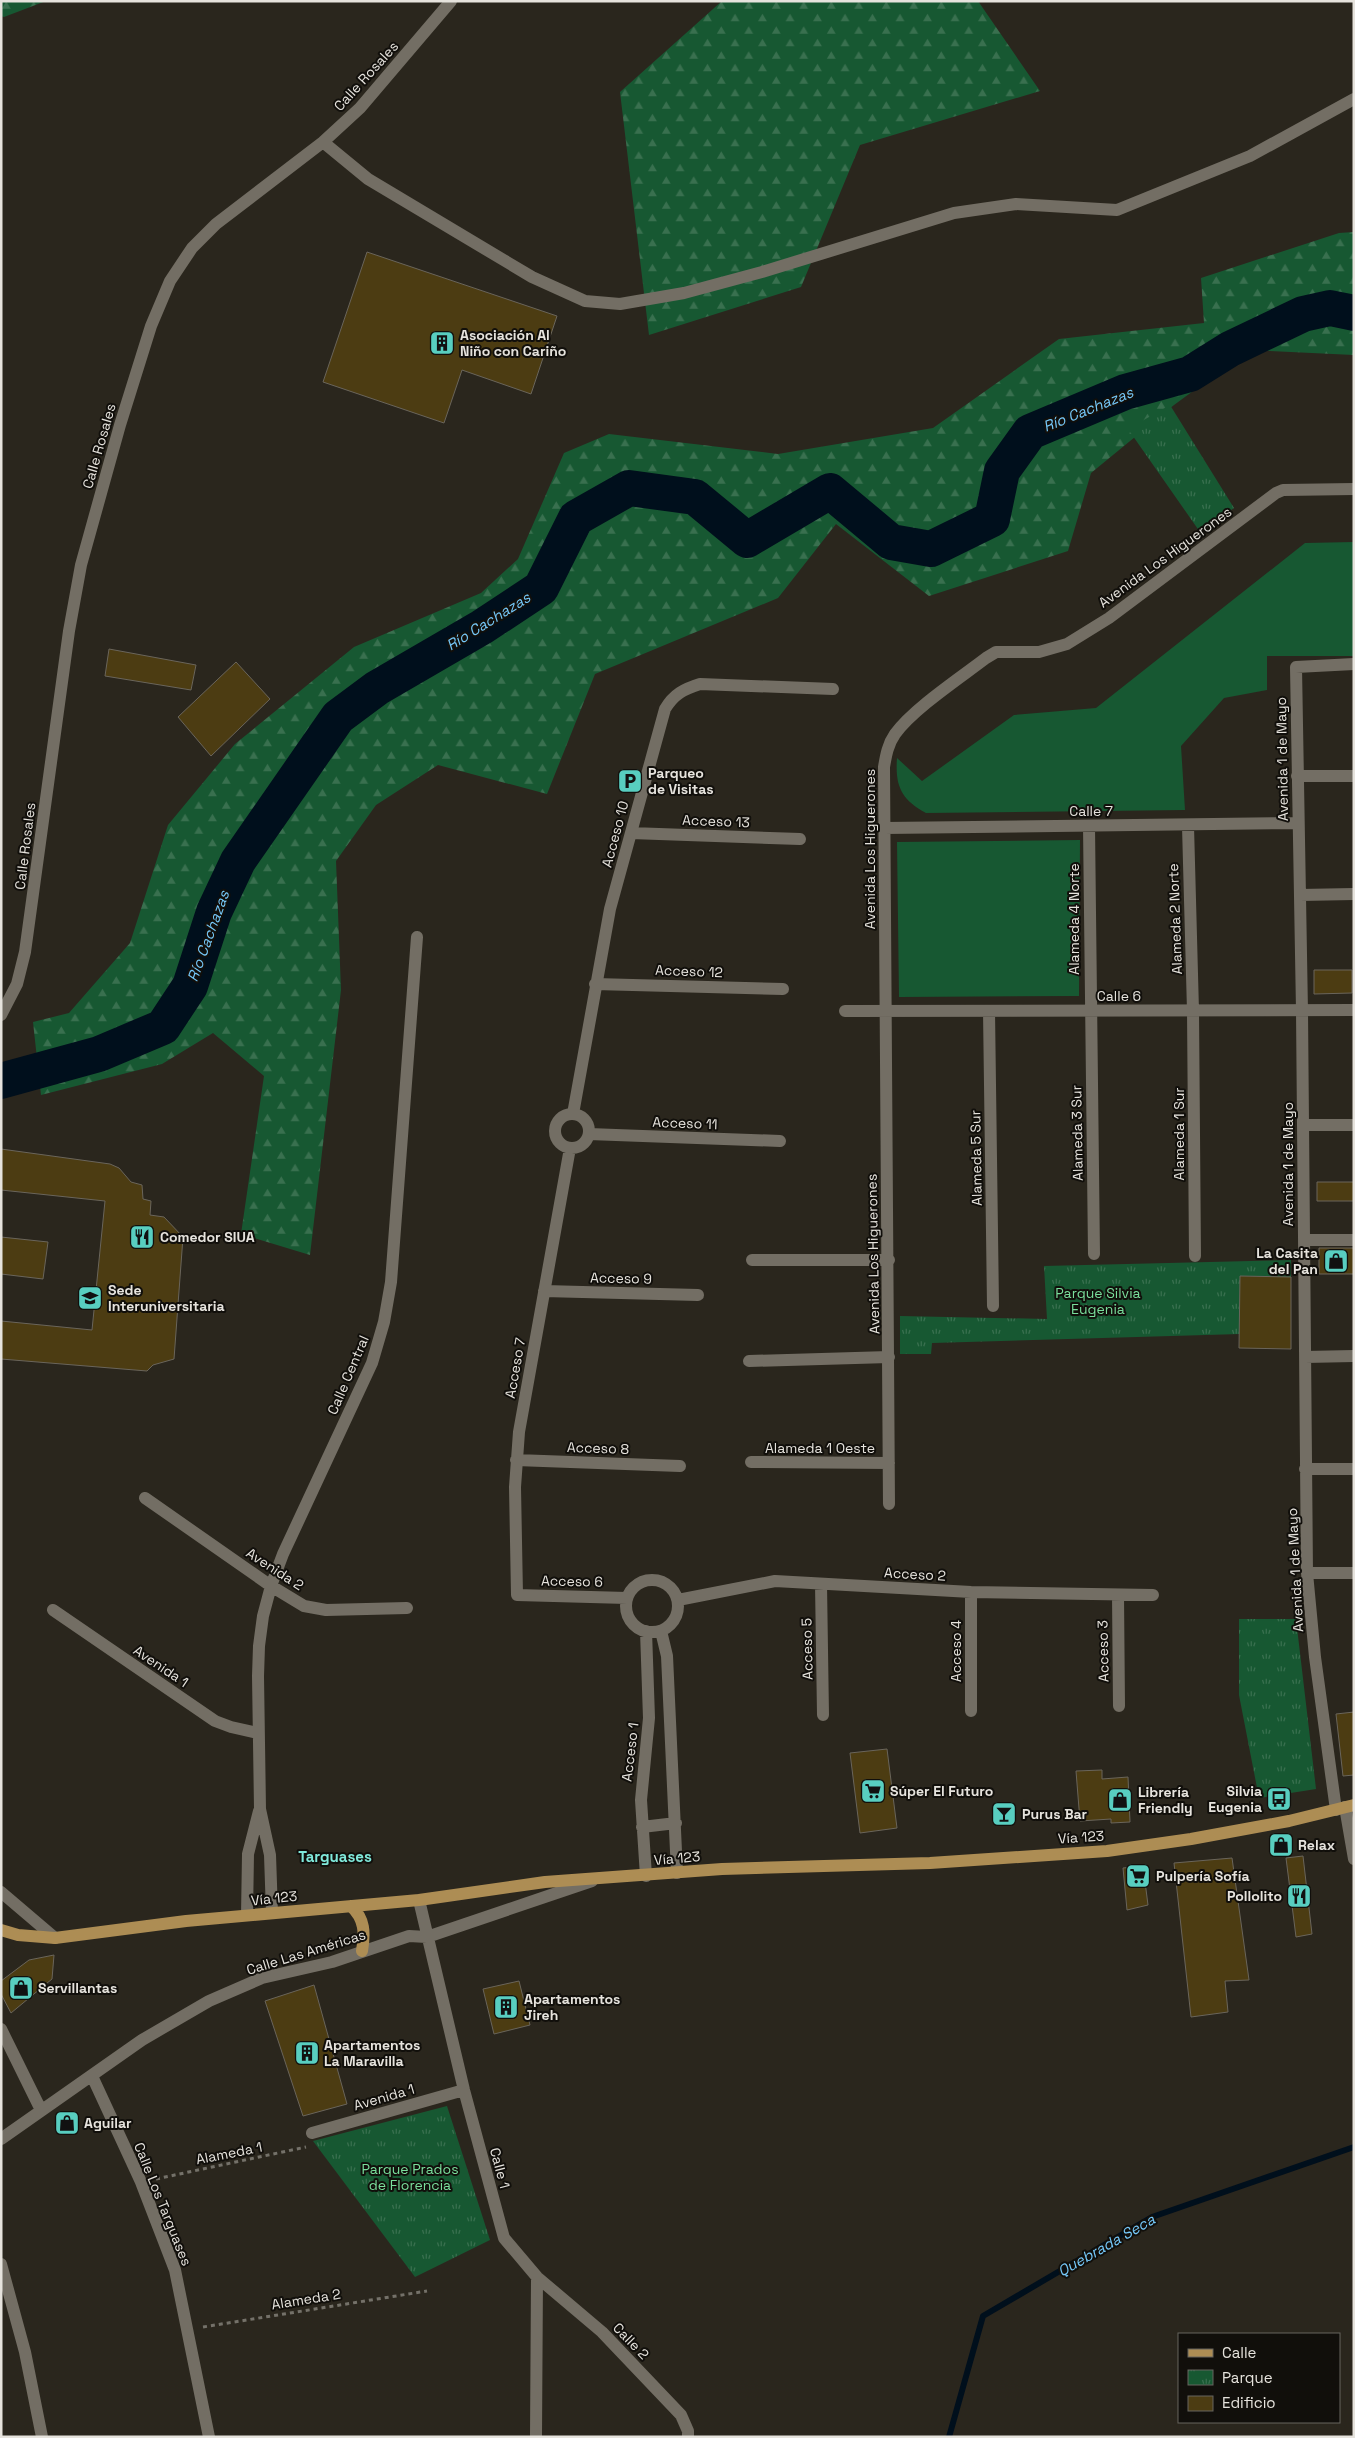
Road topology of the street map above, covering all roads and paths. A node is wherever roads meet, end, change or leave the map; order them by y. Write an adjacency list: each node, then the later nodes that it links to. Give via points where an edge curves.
1 (451, 1): 3 (street, Calle Rosales, via 360,108)
2 (1354, 99): 3 (street, via 1250,156 1117,210 1016,204 954,213 762,272 684,293 620,304 586,301 532,276 368,179)
3 (323, 142): 27 (street, Calle Rosales, via 216,224 192,248 170,281 151,326 81,564 27,944 17,984)
4 (1354, 489): 12 (street, Avenida Los Higuerones, via 1283,490 1109,618 1068,644 1039,652 996,652 986,658 905,721 894,735 884,767)
5 (1354, 664): 7 (street, Avenida 1 de Mayo, via 1296,667)
6 (833, 689): 13 (street, Acceso 10, via 700,684 683,689 671,699 665,710)
7 (1297, 776): 8 (street); 9 (street, Avenida 1 de Mayo)
8 (1354, 776)
9 (1298, 823): 11 (street, Calle 7); 16 (street, Avenida 1 de Mayo)
10 (1088, 826): 11 (street, Calle 7); 12 (street, Calle 7); 24 (street, Alameda 4 Norte)
11 (1188, 826): 25 (street, Alameda 2 Norte)
12 (884, 828): 22 (street, Avenida Los Higuerones)
13 (631, 833): 14 (street, Acceso 13); 18 (street, Acceso 10, via 610,909)
14 (800, 839)
15 (1354, 894): 16 (street)
16 (1300, 895): 26 (street, Avenida 1 de Mayo)
17 (417, 938): 58 (street, Calle Central, via 391,1282 384,1322 372,1363)
18 (595, 984): 19 (street, Acceso 12); 28 (street, Acceso 10)
19 (782, 989)
20 (1354, 1010): 26 (street, Calle 6)
21 (845, 1011): 22 (street, Calle 6)
22 (884, 1011): 23 (street, Calle 6); 39 (street, Avenida Los Higuerones)
23 (989, 1011): 24 (street, Calle 6); 42 (street, Alameda 5 Sur)
24 (1089, 1011): 25 (street, Calle 6); 36 (street, Alameda 3 Sur)
25 (1193, 1011): 26 (street, Calle 6); 37 (street, Alameda 1 Sur)
26 (1302, 1011): 29 (street, Avenida 1 de Mayo)
27 (1, 1015)
28 (572, 1114): 31 (street, via 583,1118); 33 (street, via 562,1116 554,1130 560,1144)
29 (1303, 1125): 30 (street); 34 (street, Avenida 1 de Mayo)
30 (1354, 1125)
31 (589, 1134): 32 (street, Acceso 11); 33 (street, via 585,1143)
32 (780, 1141)
33 (570, 1148): 40 (street, Acceso 7)
34 (1304, 1240): 35 (street); 43 (street, Avenida 1 de Mayo)
35 (1354, 1240)
36 (1094, 1254)
37 (1195, 1256)
38 (752, 1260): 39 (street)
39 (889, 1260): 45 (street, Avenida Los Higuerones)
40 (544, 1291): 41 (street, Acceso 9); 47 (street, Acceso 7)
41 (698, 1295)
42 (993, 1306)
43 (1305, 1356): 44 (street); 51 (street, Avenida 1 de Mayo)
44 (1354, 1356)
45 (889, 1358): 46 (street); 49 (street, Avenida Los Higuerones)
46 (749, 1361)
47 (516, 1460): 50 (street, Acceso 8); 60 (street, Acceso 7)
48 (751, 1462): 49 (street, Alameda 1 Oeste)
49 (889, 1463): 54 (street, Avenida Los Higuerones)
50 (680, 1466)
51 (1305, 1469): 52 (street); 55 (street, Avenida 1 de Mayo)
52 (1354, 1469)
53 (145, 1498): 58 (street, Avenida 2)
54 (889, 1504)
55 (1307, 1573): 56 (street); 75 (street, Avenida 1 de Mayo, via 1315,1657)
56 (1354, 1573)
57 (821, 1584): 59 (street, Acceso 2); 64 (street, Acceso 2, via 774,1580); 71 (street, Acceso 5)
58 (271, 1586): 65 (street, Avenida 2, via 304,1606 326,1610); 74 (street, Calle Central, via 259,1646)
59 (971, 1592): 61 (street, Acceso 2); 70 (street, Acceso 4)
60 (517, 1595): 63 (street, Acceso 6)
61 (1118, 1595): 62 (street, Acceso 2); 69 (street, Acceso 3)
62 (1153, 1595)
63 (627, 1598): 64 (street, via 637,1584 653,1580 669,1586); 68 (street, via 627,1615)
64 (678, 1600): 67 (street, via 677,1615)
65 (407, 1608)
66 (53, 1610): 74 (street, Avenida 1, via 215,1721)
67 (661, 1630): 68 (street); 72 (street, via 667,1656)
68 (646, 1632): 73 (street, Acceso 1)
69 (1119, 1706)
70 (971, 1710)
71 (823, 1714)
72 (670, 1715): 73 (street); 77 (street)
73 (650, 1718): 78 (street, Acceso 1, via 642,1769)
74 (258, 1733): 76 (street, Calle Central)
75 (1345, 1807): 79 (street, Avenida 1 de Mayo); 80 (main road, Vía 123, via 1289,1821 1107,1851 930,1863)
76 (260, 1809): 86 (street, Calle Central, via 270,1855); 87 (street, Calle Central, via 248,1854)
77 (676, 1823): 78 (street); 80 (street)
78 (642, 1827): 81 (street, Acceso 1)
79 (1354, 1859)
80 (678, 1873): 81 (main road, Vía 123)
81 (646, 1876): 82 (main road, Vía 123)
82 (593, 1880): 84 (main road, Vía 123, via 545,1882); 90 (street, Calle Las Américas)
83 (1, 1892): 89 (street)
84 (419, 1900): 85 (main road, Vía 123); 90 (street, Calle 1)
85 (351, 1906): 86 (main road, Vía 123); 91 (main road, via 364,1924)
86 (272, 1913): 87 (main road, Vía 123)
87 (247, 1915): 89 (main road, Vía 123)
88 (1, 1930): 89 (main road, Vía 123)
89 (55, 1938)
90 (427, 1938): 91 (street, Calle Las Américas, via 409,1936); 94 (street, Calle 1)
91 (362, 1951): 93 (street, Calle Las Américas, via 332,1962 262,1978 209,2000 142,2040)
92 (1, 2029): 95 (street)
93 (92, 2076): 95 (street, Calle Las Américas); 98 (street, Calle Los Targuases)
94 (464, 2090): 96 (street, Avenida 1); 100 (street, Calle 1, via 504,2238)
95 (41, 2110): 97 (street, Calle Las Américas)
96 (312, 2133): 98 (path, Alameda 1, via 305,2149)
97 (1, 2138)
98 (141, 2182): 102 (street, Calle Los Targuases, via 175,2270)
99 (1, 2264): 103 (street, via 25,2352)
100 (538, 2276): 105 (street); 106 (street, Calle 2, via 602,2332 681,2415)
101 (427, 2291): 102 (path, Alameda 2)
102 (187, 2330): 104 (street, Calle Los Targuases)
103 (42, 2437)
104 (209, 2437)
105 (536, 2437)
106 (688, 2437)

